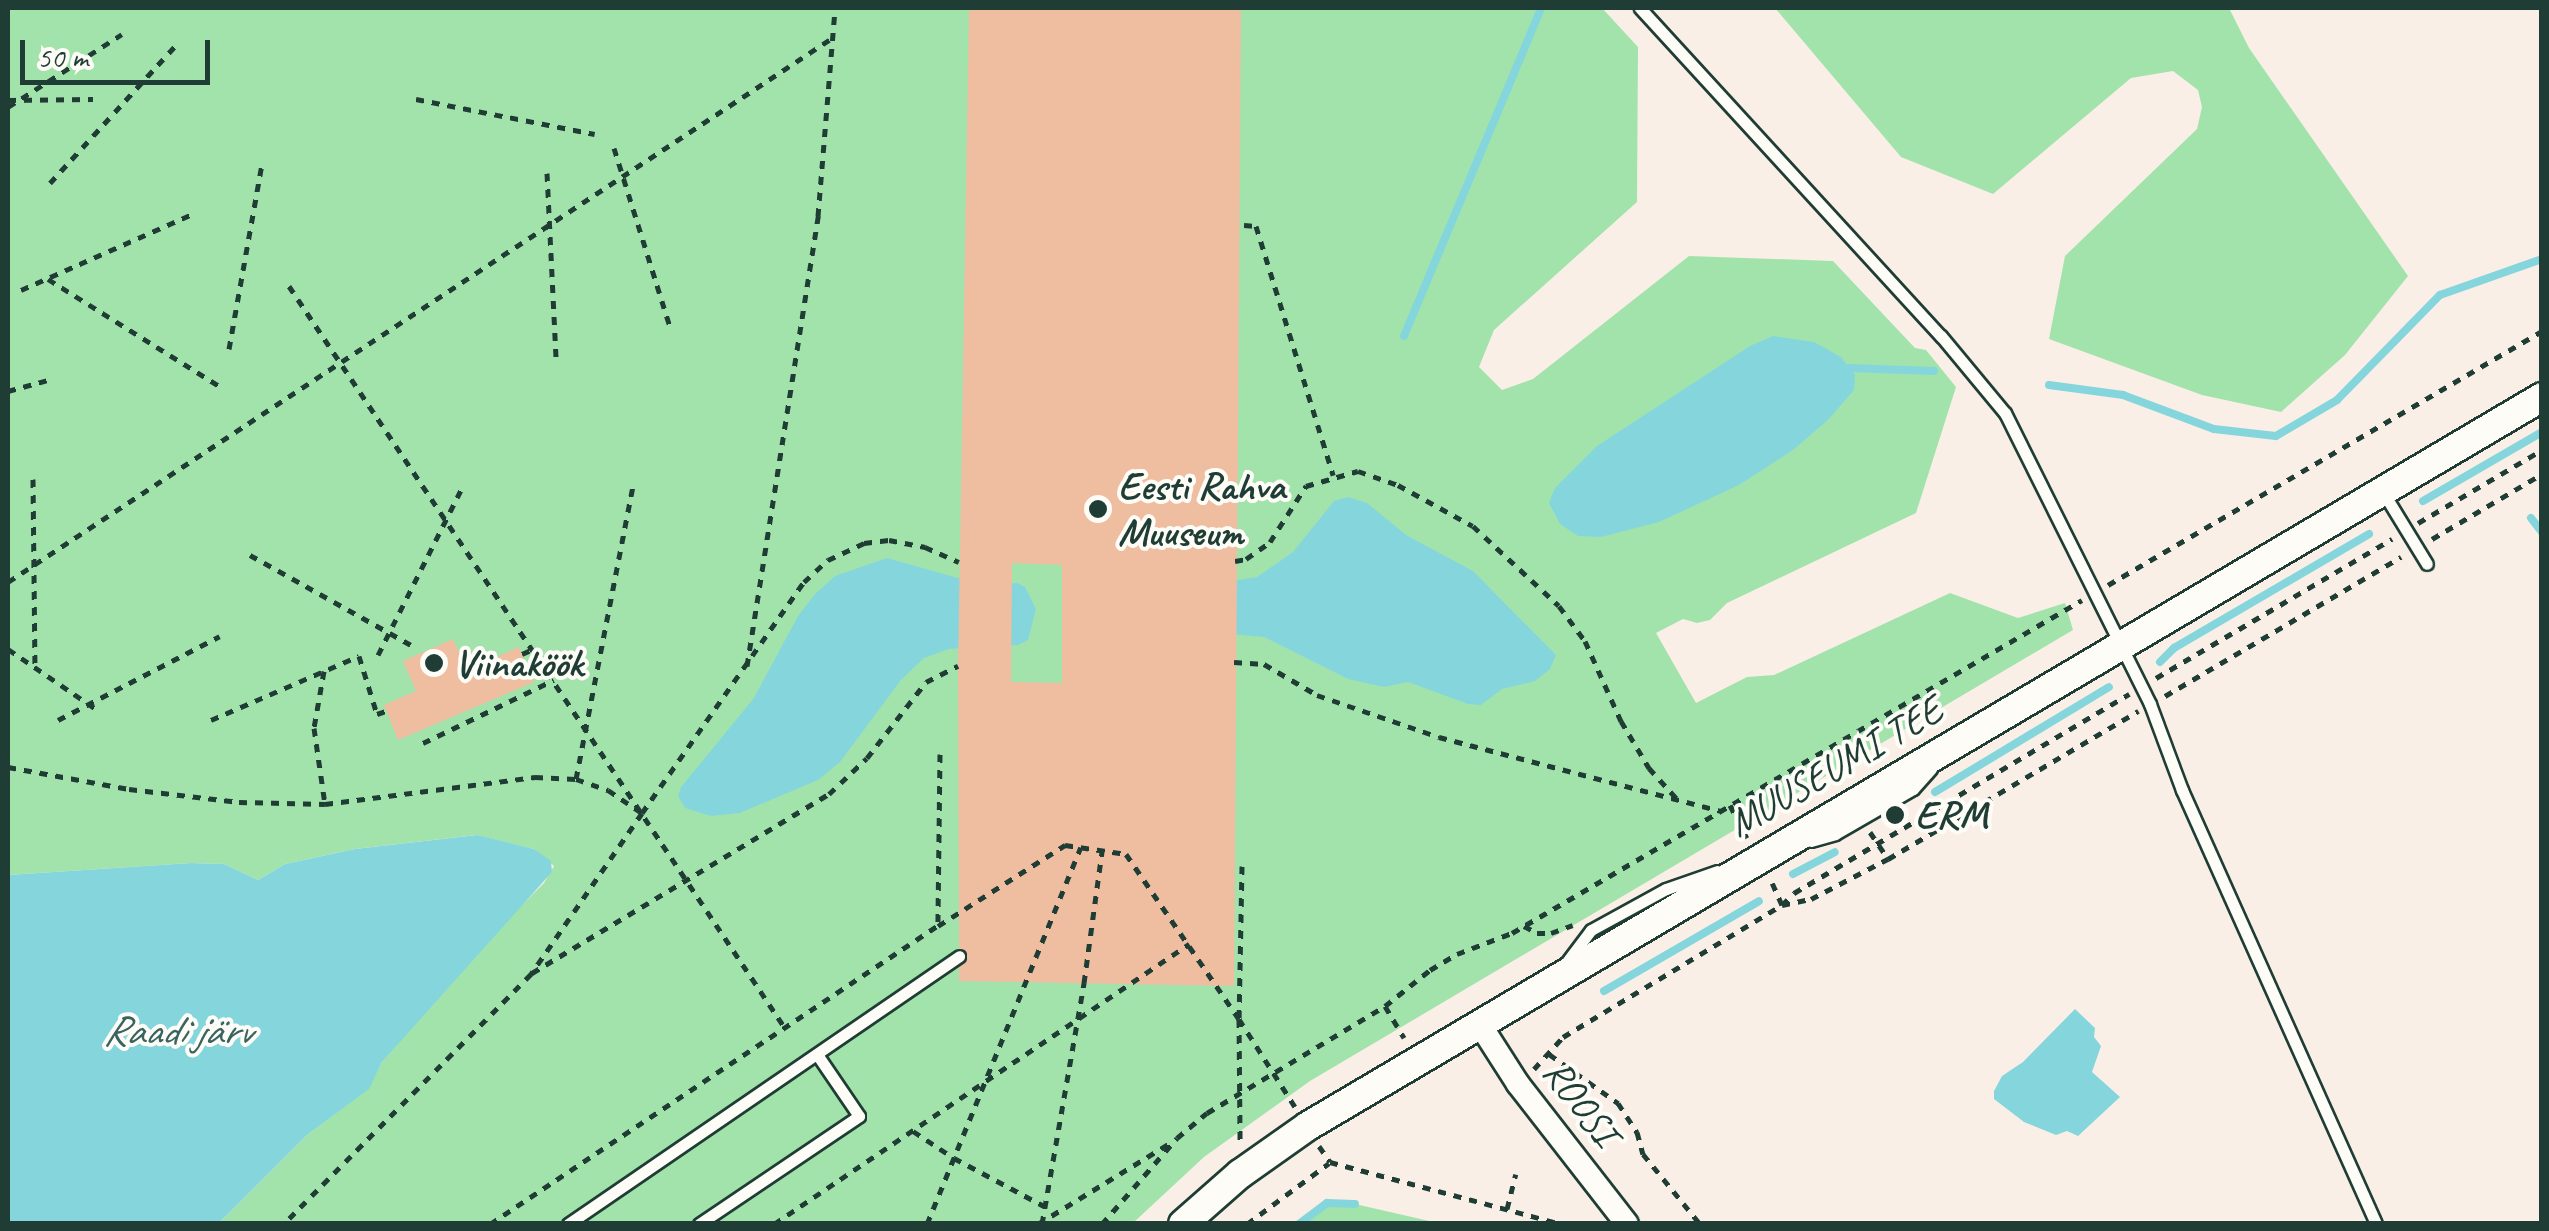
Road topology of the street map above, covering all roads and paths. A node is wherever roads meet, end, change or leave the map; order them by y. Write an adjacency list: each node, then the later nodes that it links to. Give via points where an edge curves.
1 (835, 8): 4 (path)
2 (1640, 8): 45 (lane, via 1941,336 2004,414)
3 (122, 34): 8 (path)
4 (832, 38): 14 (path); 56 (path, via 818,216)
5 (178, 43): 15 (path)
6 (93, 99): 8 (path)
7 (416, 99): 10 (path)
8 (20, 100): 9 (path)
9 (8, 103)
10 (595, 134)
11 (614, 148): 14 (path)
12 (262, 164): 24 (path)
13 (547, 174): 17 (path)
14 (623, 174): 17 (path); 22 (path)
15 (50, 183)
16 (190, 214): 19 (path)
17 (550, 222): 25 (path); 26 (path)
18 (1244, 226): 32 (path, via 1256,226)
19 (48, 279): 21 (path); 28 (path)
20 (288, 286): 26 (path)
21 (20, 290)
22 (670, 327)
23 (2542, 331): 45 (path)
24 (228, 349)
25 (556, 358)
26 (340, 361): 37 (path); 43 (path)
27 (48, 380): 29 (path)
28 (221, 387)
29 (8, 391)
30 (2542, 398): 36 (street, MUUSEUMI TEE)
31 (2542, 450): 38 (path)
32 (1333, 476): 40 (path, via 1306,486 1270,542); 71 (path, via 1375,474 1491,541 1572,622 1649,768)
33 (33, 479): 43 (path)
34 (634, 485): 66 (path)
35 (461, 490): 37 (path)
36 (2383, 492): 38 (lane); 48 (street, MUUSEUMI TEE)
37 (445, 522): 46 (path); 51 (path)
38 (2406, 530): 42 (lane); 60 (path)
39 (250, 555): 46 (path)
40 (1235, 561)
41 (960, 562): 56 (path, via 889,540 846,551 804,582)
42 (2427, 564)
43 (32, 566): 44 (path); 55 (path)
44 (8, 582)
45 (2094, 593): 48 (lane); 73 (path)
46 (389, 633): 49 (path); 53 (path)
47 (220, 636): 61 (path)
48 (2120, 644): 60 (lane); 78 (street, MUUSEUMI TEE)
49 (411, 645)
50 (8, 649): 55 (path)
51 (533, 649): 52 (path); 59 (path)
52 (522, 654)
53 (378, 655)
54 (1234, 662): 71 (path, via 1264,664 1317,695 1423,732)
55 (36, 666): 61 (path)
56 (747, 666): 75 (path)
57 (958, 666): 80 (path, via 926,682 867,758 829,794)
58 (324, 671): 62 (path, via 359,656 377,714); 65 (path); 72 (path, via 314,728)
59 (554, 680): 66 (path); 67 (path)
60 (2142, 687): 81 (path, via 1794,892); 119 (lane)
61 (89, 704): 63 (path); 64 (path)
62 (386, 711)
63 (100, 712)
64 (58, 720)
65 (211, 720)
66 (586, 726): 70 (path); 75 (path)
67 (423, 742)
68 (940, 754): 82 (path)
69 (8, 767): 72 (path, via 129,790)
70 (576, 779): 72 (path, via 535,778); 75 (path)
71 (1678, 800): 74 (path)
72 (325, 804)
73 (1730, 806): 74 (path); 78 (path)
74 (1721, 811): 86 (path, via 1512,933 1458,954)
75 (642, 813): 80 (path); 85 (path)
76 (1081, 847): 77 (path); 82 (path, via 1065,845); 95 (path)
77 (1102, 850): 83 (path, via 1126,854); 88 (path)
78 (1758, 857): 81 (path); 89 (street, MUUSEUMI TEE)
79 (1242, 866): 87 (path)
80 (687, 878): 85 (path); 90 (path)
81 (1782, 906): 91 (path, via 1562,1037)
82 (938, 926): 90 (path)
83 (1189, 944): 87 (path); 88 (path)
84 (959, 956): 92 (lane)
85 (530, 974): 107 (path)
86 (1386, 1006): 93 (path); 94 (path)
87 (1239, 1019): 94 (path); 97 (path)
88 (1077, 1022): 95 (path); 104 (path)
89 (1479, 1023): 93 (street, MUUSEUMI TEE); 96 (street, ROOSI)
90 (785, 1028): 108 (path)
91 (1549, 1054): 96 (path); 118 (path, via 1618,1103 1642,1154)
92 (818, 1056): 109 (lane); 110 (lane, via 859,1116)
93 (1417, 1060): 102 (street, MUUSEUMI TEE)
94 (1273, 1074): 97 (path); 98 (path)
95 (985, 1084): 99 (path); 101 (path)
96 (1518, 1084): 117 (street, ROOSI)
97 (1239, 1094): 100 (path); 102 (path)
98 (1292, 1103)
99 (914, 1131): 101 (path); 111 (path)
100 (1177, 1138): 106 (path); 113 (path)
101 (954, 1158): 104 (path); 112 (path)
102 (1240, 1174): 114 (street, MUUSEUMI TEE)
103 (1516, 1174): 105 (path)
104 (1044, 1206): 106 (path)
105 (1507, 1209): 115 (path, via 1330,1162); 116 (path)
106 (1040, 1222)
107 (284, 1224)
108 (490, 1224)
109 (568, 1224)
110 (698, 1224)
111 (774, 1224)
112 (927, 1224)
113 (1102, 1224)
114 (1182, 1224)
115 (1246, 1224)
116 (1561, 1224)
117 (1627, 1224)
118 (1700, 1224)
119 (2376, 1224)

